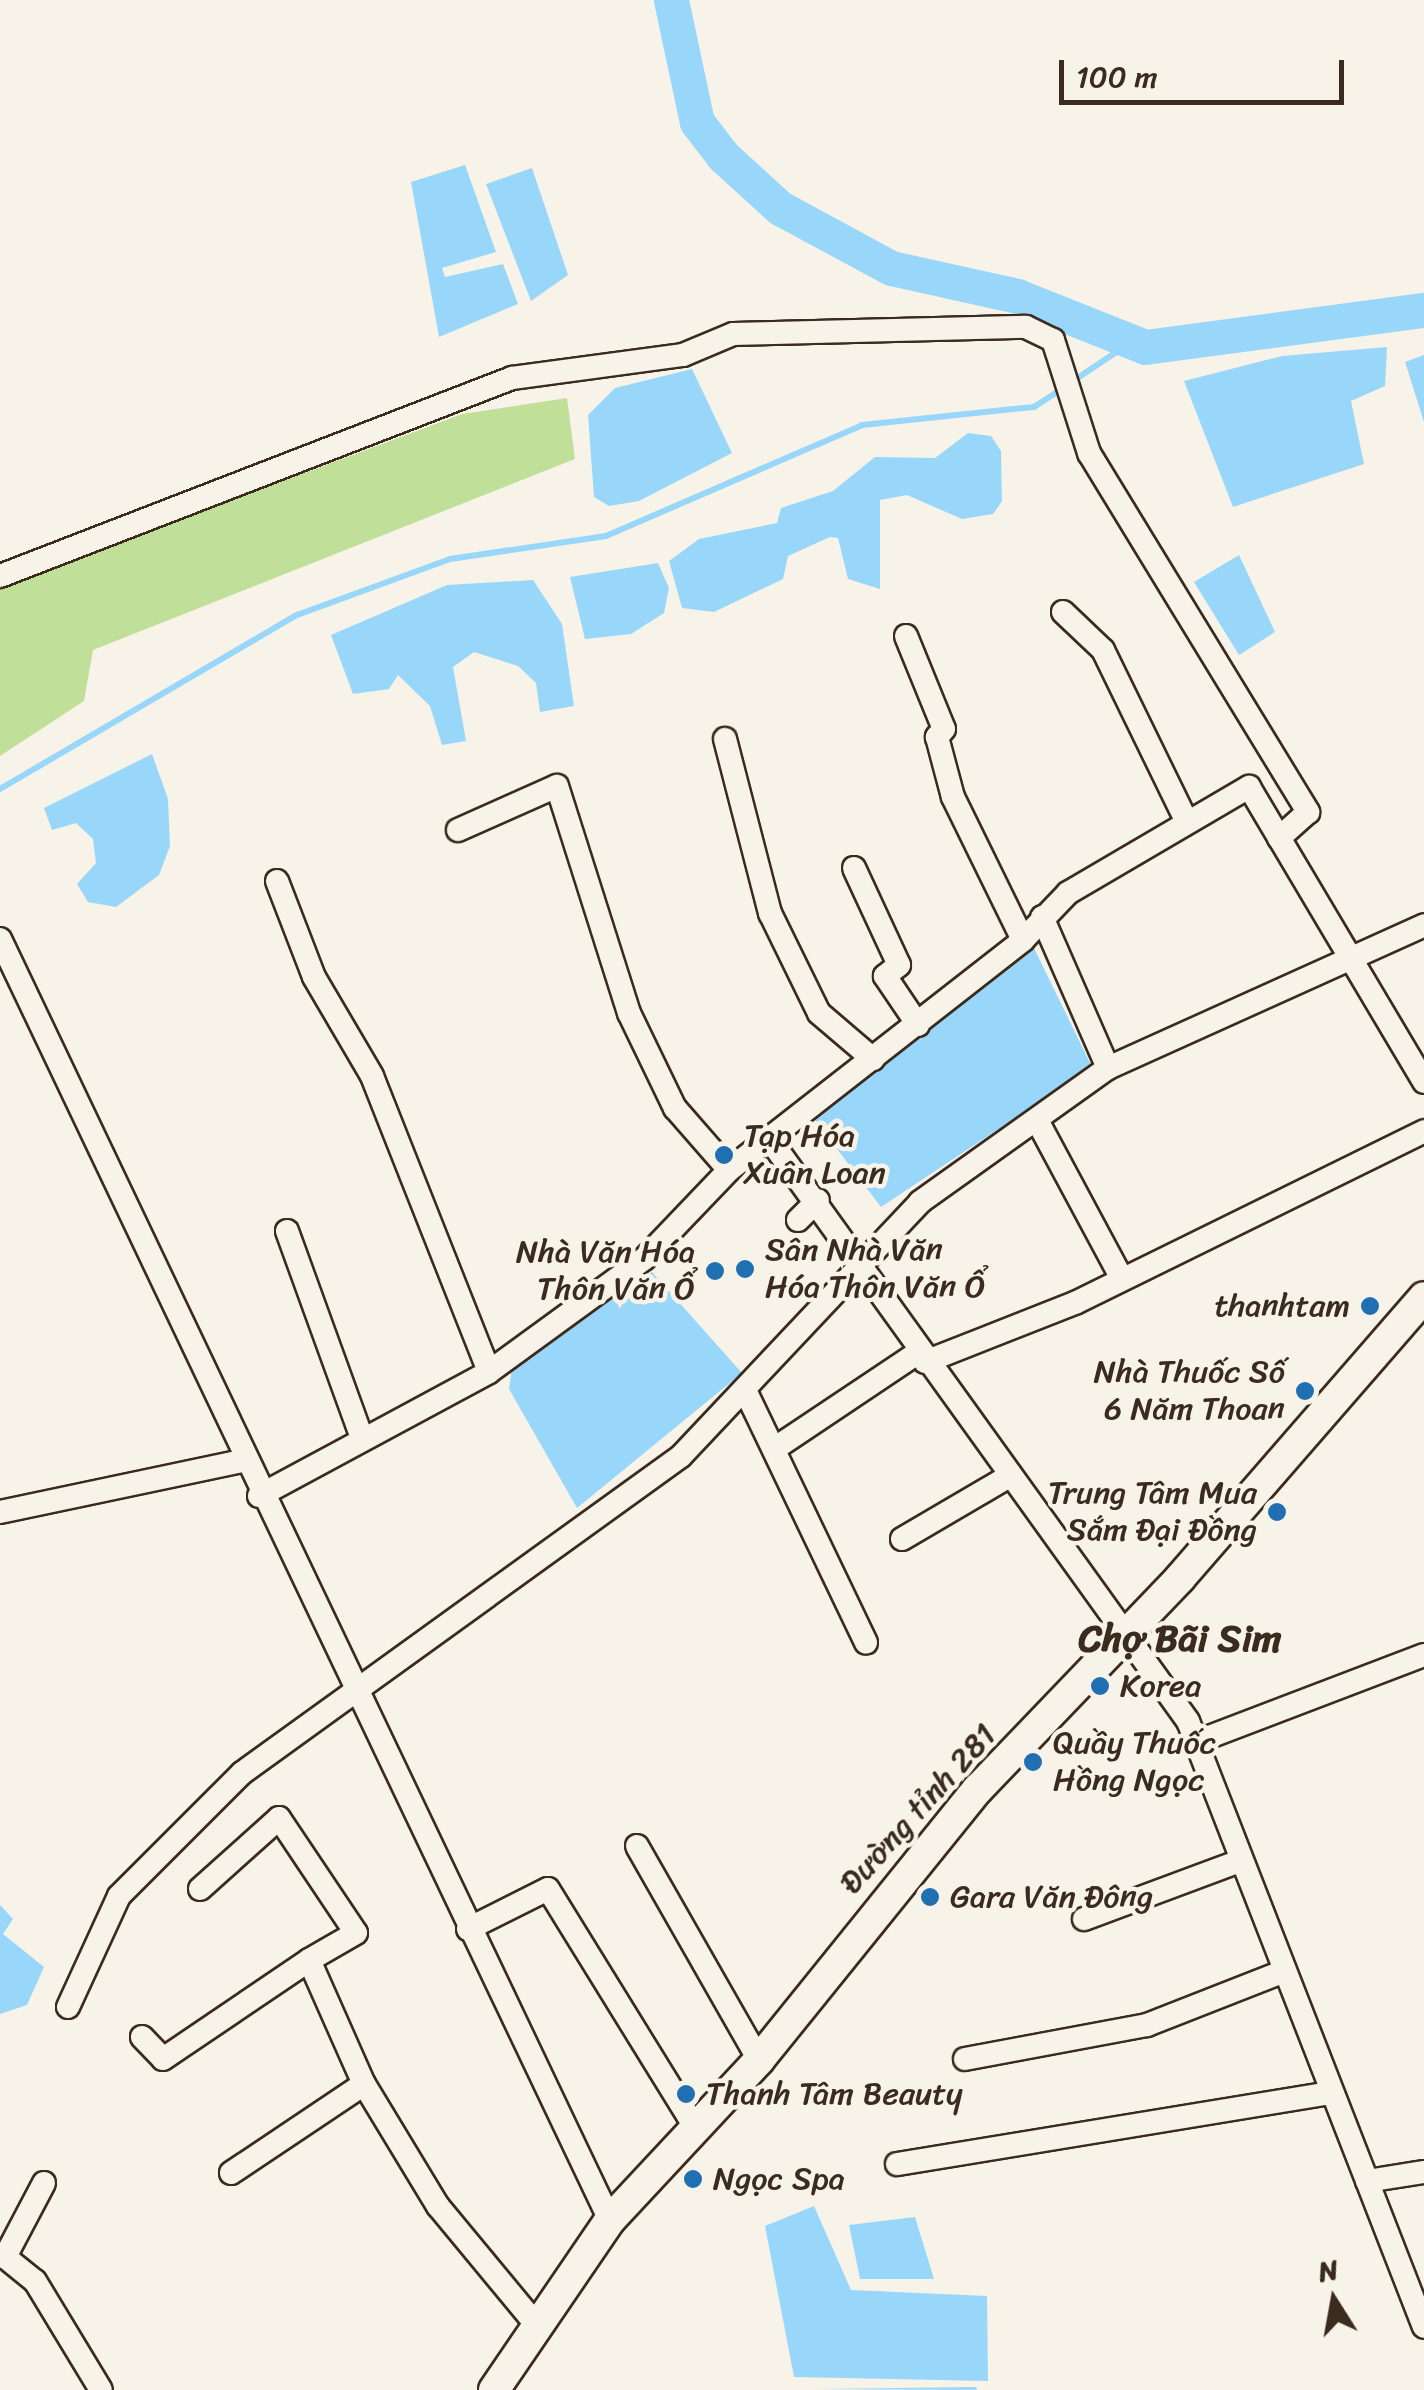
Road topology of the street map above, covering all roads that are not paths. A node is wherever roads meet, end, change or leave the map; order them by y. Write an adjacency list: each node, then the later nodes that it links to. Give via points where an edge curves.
1 (0, 576): 7 (street, via 501,381 682,355 733,334 1042,330 1060,354 1089,453 1308,812)
2 (1064, 612): 5 (street, via 1104,650)
3 (906, 636): 13 (street, via 944,729 937,736 953,797)
4 (725, 739): 16 (street, via 778,930 819,1013)
5 (1186, 820): 7 (street, via 1249,787); 10 (street)
6 (458, 830): 22 (street, via 557,786 629,1014 675,1108)
7 (1279, 838): 14 (street)
8 (854, 868): 15 (street, via 899,965 885,976)
9 (277, 881): 30 (street, via 314,977 372,1076)
10 (1042, 918): 13 (street); 17 (street)
11 (1424, 925): 14 (street)
12 (0, 939): 34 (street)
13 (1023, 940): 15 (street)
14 (1348, 956): 17 (street); 18 (street)
15 (918, 1025): 16 (street)
16 (873, 1059): 21 (street)
17 (1108, 1068): 19 (street)
18 (1424, 1082)
19 (1039, 1124): 26 (street, via 945,1183); 27 (street)
20 (1424, 1130): 27 (street)
21 (768, 1137): 22 (street); 23 (street)
22 (728, 1170): 30 (street, via 644,1259)
23 (818, 1200): 24 (street); 26 (street)
24 (798, 1220)
25 (287, 1231): 32 (street)
26 (863, 1258): 29 (street); 31 (street)
27 (1122, 1279): 29 (street)
28 (1424, 1298): 39 (main road, Đường tỉnh 281)
29 (922, 1357): 33 (street); 35 (street)
30 (489, 1372): 32 (street)
31 (745, 1390): 33 (street); 42 (street, via 681,1456)
32 (361, 1434): 36 (street)
33 (777, 1448): 40 (street)
34 (242, 1460): 36 (street); 37 (street)
35 (1011, 1475): 38 (street); 39 (street)
36 (260, 1496): 42 (street)
37 (0, 1512)
38 (902, 1539)
39 (1127, 1634): 43 (street); 54 (main road, Đường tỉnh 281, via 978,1789)
40 (866, 1642)
41 (1424, 1655): 43 (street)
42 (354, 1696): 48 (street); 51 (street, via 242,1773 119,1896)
43 (1196, 1742): 45 (street)
44 (637, 1846): 54 (street)
45 (1240, 1860): 47 (street); 50 (street)
46 (200, 1888): 49 (street, via 279,1818 356,1933)
47 (1084, 1919)
48 (468, 1930): 57 (street, via 548,1889); 63 (street)
49 (309, 1960): 52 (street, via 164,2059); 55 (street)
50 (1282, 1972): 53 (street, via 1148,2025); 56 (street)
51 (68, 2007)
52 (142, 2036)
53 (965, 2059)
54 (759, 2060): 57 (main road, Đường tỉnh 281)
55 (364, 2084): 60 (street); 67 (street, via 438,2206)
56 (1330, 2093): 58 (street); 61 (street)
57 (696, 2130): 63 (main road, Đường tỉnh 281)
58 (897, 2164)
59 (1424, 2172): 61 (street)
60 (231, 2173)
61 (1368, 2181): 65 (street)
62 (44, 2183): 64 (street)
63 (610, 2220): 67 (main road, Đường tỉnh 281)
64 (2, 2264): 69 (street, via 36,2281)
65 (1404, 2274): 66 (street); 68 (street)
66 (1381, 2280)
67 (534, 2322): 70 (main road, Đường tỉnh 281)
68 (1424, 2327)
69 (102, 2390)
70 (494, 2390)

